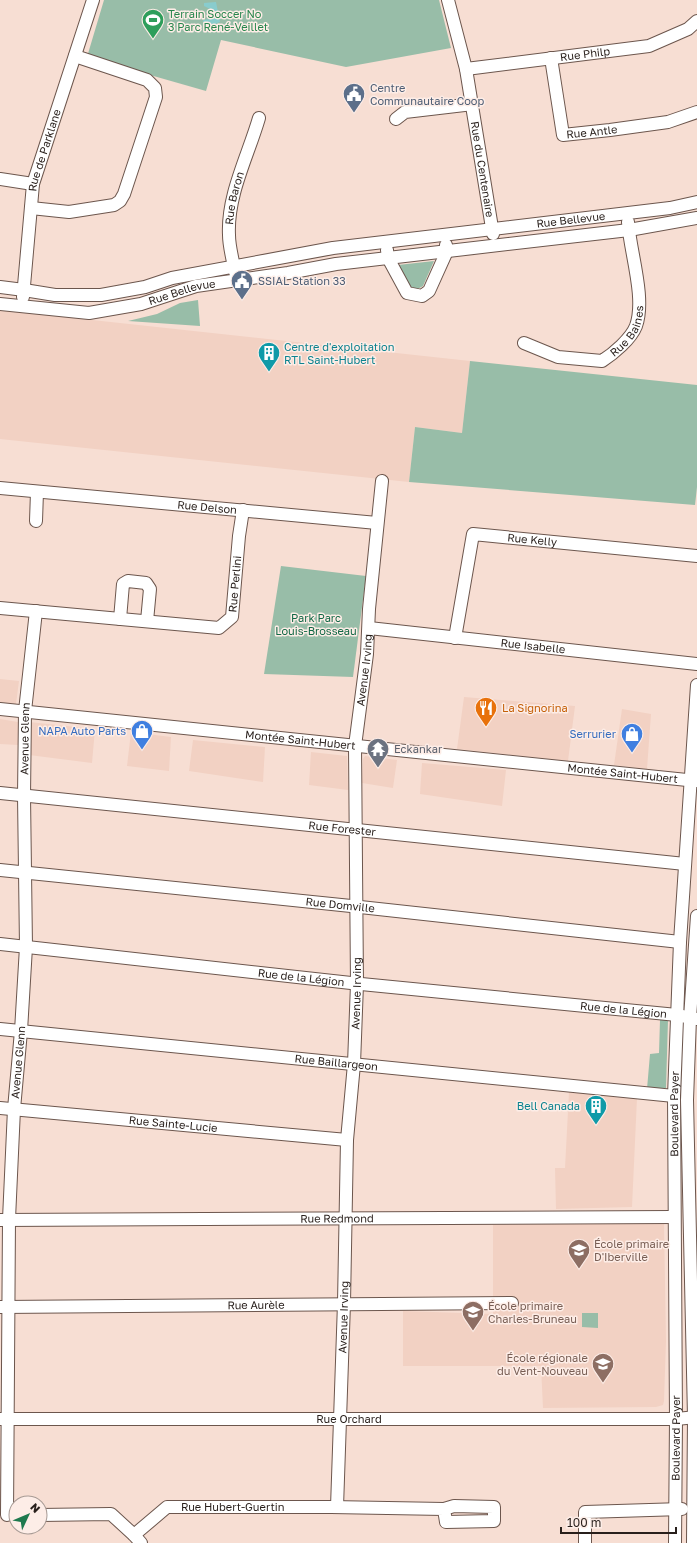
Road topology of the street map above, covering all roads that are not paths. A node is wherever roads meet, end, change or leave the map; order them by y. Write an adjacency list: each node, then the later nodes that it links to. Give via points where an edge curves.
1 (92, 0): 4 (street, Rue de Parklane)
2 (448, 0): 6 (street, Rue du Centenaire)
3 (697, 21): 5 (street, Rue Philp, via 688,29 649,46)
4 (75, 56): 12 (street, Rue de Parklane); 14 (street, via 147,80 155,88 156,98 124,194 119,202 69,212)
5 (551, 58): 6 (street, Rue Philp); 8 (street, Rue Antle, via 563,135 668,122)
6 (466, 69): 7 (street, Rue du Centenaire)
7 (473, 104): 10 (street, via 405,112); 17 (street, Rue du Centenaire)
8 (697, 112)
9 (259, 118): 24 (street, Rue Baron, via 236,186 230,213 229,237)
10 (396, 119)
11 (0, 180): 12 (street)
12 (32, 184): 14 (street, Rue de Parklane)
13 (697, 202): 15 (street, Rue Bellevue)
14 (30, 208): 27 (street, Rue de Parklane)
15 (628, 213): 17 (street, Rue Bellevue); 18 (street, Rue Baines)
16 (697, 218): 18 (street, Rue Bellevue)
17 (492, 228): 19 (street, Rue Bellevue); 21 (street, Rue du Centenaire)
18 (629, 230): 21 (street, Rue Bellevue); 30 (street, Rue Baines, via 639,312 635,327 617,351 602,362 558,357)
19 (445, 234): 20 (street, Rue Bellevue); 22 (street)
20 (385, 241): 23 (street); 24 (street, Rue Bellevue)
21 (494, 245): 22 (street, Rue Bellevue)
22 (447, 251): 23 (street, Rue Bellevue); 23 (street, via 430,291 422,296 407,293)
23 (388, 258): 25 (street, Rue Bellevue)
24 (234, 265): 25 (street, Rue Baron); 27 (street, Rue Bellevue, via 172,278 145,288 101,295 55,295)
25 (237, 281): 29 (street, Rue Bellevue, via 196,286 141,304 89,312)
26 (0, 288): 27 (street, Rue Bellevue)
27 (24, 290): 29 (street, Rue de Parklane)
28 (0, 304): 29 (street, Rue Bellevue)
29 (22, 306)
30 (524, 343)
31 (382, 481): 36 (street, Avenue Irving)
32 (0, 488): 33 (street, Rue Delson)
33 (37, 492): 34 (street, Rue Delson); 35 (street)
34 (243, 510): 36 (street, Rue Delson); 41 (street, Rue Perlini, via 232,617 219,628)
35 (36, 521)
36 (377, 523): 42 (street, Avenue Irving)
37 (697, 556): 43 (street, Rue Kelly, via 473,534)
38 (0, 608): 39 (street, Rue Perlini)
39 (36, 611): 40 (street, Rue Perlini); 47 (street, Avenue Glenn)
40 (120, 619): 41 (street, Rue Perlini); 41 (street, via 123,584 128,581 146,583 150,589)
41 (147, 621)
42 (369, 628): 43 (street, Rue Isabelle); 48 (street, Avenue Irving)
43 (455, 638): 44 (street, Rue Isabelle)
44 (697, 664)
45 (697, 685): 49 (street, Boulevard Payer)
46 (0, 709): 47 (street, Montée Saint-Hubert)
47 (25, 711): 48 (street, Montée Saint-Hubert); 51 (street, Avenue Glenn)
48 (355, 746): 49 (street, Montée Saint-Hubert); 52 (street, Avenue Irving)
49 (693, 781): 53 (street, Boulevard Payer)
50 (0, 793): 51 (street, Rue Forester)
51 (24, 796): 52 (street, Rue Forester); 55 (street, Avenue Glenn)
52 (356, 830): 53 (street, Rue Forester); 56 (street, Avenue Irving)
53 (685, 864): 58 (street, Boulevard Payer)
54 (0, 870): 55 (street, Rue Domville)
55 (25, 873): 56 (street, Rue Domville); 61 (street, Avenue Glenn)
56 (356, 906): 58 (street, Rue Domville); 62 (street, Avenue Irving)
57 (697, 916): 59 (street, Boulevard Payer)
58 (680, 942): 63 (street, Boulevard Payer)
59 (696, 943): 64 (street, Boulevard Payer)
60 (0, 944): 61 (street, Rue de la Légion)
61 (26, 946): 62 (street, Rue de la Légion); 66 (street, Avenue Glenn)
62 (357, 984): 63 (street, Rue de la Légion); 67 (street, Avenue Irving)
63 (677, 1015): 64 (street, Rue de la Légion); 68 (street, Boulevard Payer)
64 (694, 1018): 69 (street, Boulevard Payer)
65 (0, 1029): 66 (street, Rue Baillargeon)
66 (21, 1031): 67 (street, Rue Baillargeon); 71 (street, Avenue Glenn)
67 (354, 1064): 68 (street, Rue Baillargeon); 72 (street, Avenue Irving)
68 (674, 1096): 73 (street, Boulevard Payer)
69 (692, 1101): 74 (street, Boulevard Payer)
70 (0, 1108): 71 (street, Rue Sainte-Lucie)
71 (14, 1109): 72 (street, Rue Sainte-Lucie); 76 (street, Avenue Glenn)
72 (347, 1140): 75 (street, Avenue Irving)
73 (674, 1217): 75 (street, Rue Redmond); 83 (street, Boulevard Payer)
74 (694, 1217): 80 (street, Boulevard Payer)
75 (346, 1218): 76 (street, Rue Redmond); 77 (street, Avenue Irving)
76 (5, 1219): 79 (street, Avenue Glenn)
77 (344, 1303): 78 (street, Rue Aurèle); 79 (street, Rue Aurèle); 82 (street, Avenue Irving)
78 (512, 1303)
79 (4, 1307): 81 (street, Avenue Glenn)
80 (695, 1417): 83 (street, Rue Orchard); 85 (street, Boulevard Payer)
81 (4, 1418): 82 (street, Rue Orchard); 88 (street, Avenue Glenn)
82 (339, 1419): 83 (street, Rue Orchard); 84 (street, Avenue Irving)
83 (676, 1419): 87 (street, Boulevard Payer)
84 (337, 1507): 86 (street, Rue Hubert-Guertin); 90 (street, Rue Hubert-Guertin, via 167,1507)
85 (693, 1508): 87 (street); 93 (street, Boulevard Payer)
86 (444, 1509)
87 (675, 1510): 91 (street, via 585,1512); 92 (street, Boulevard Payer)
88 (8, 1515)
89 (48, 1515): 90 (street, Rue Hubert-Guertin, via 111,1514)
90 (137, 1539)
91 (585, 1543)
92 (674, 1543)
93 (693, 1543)

